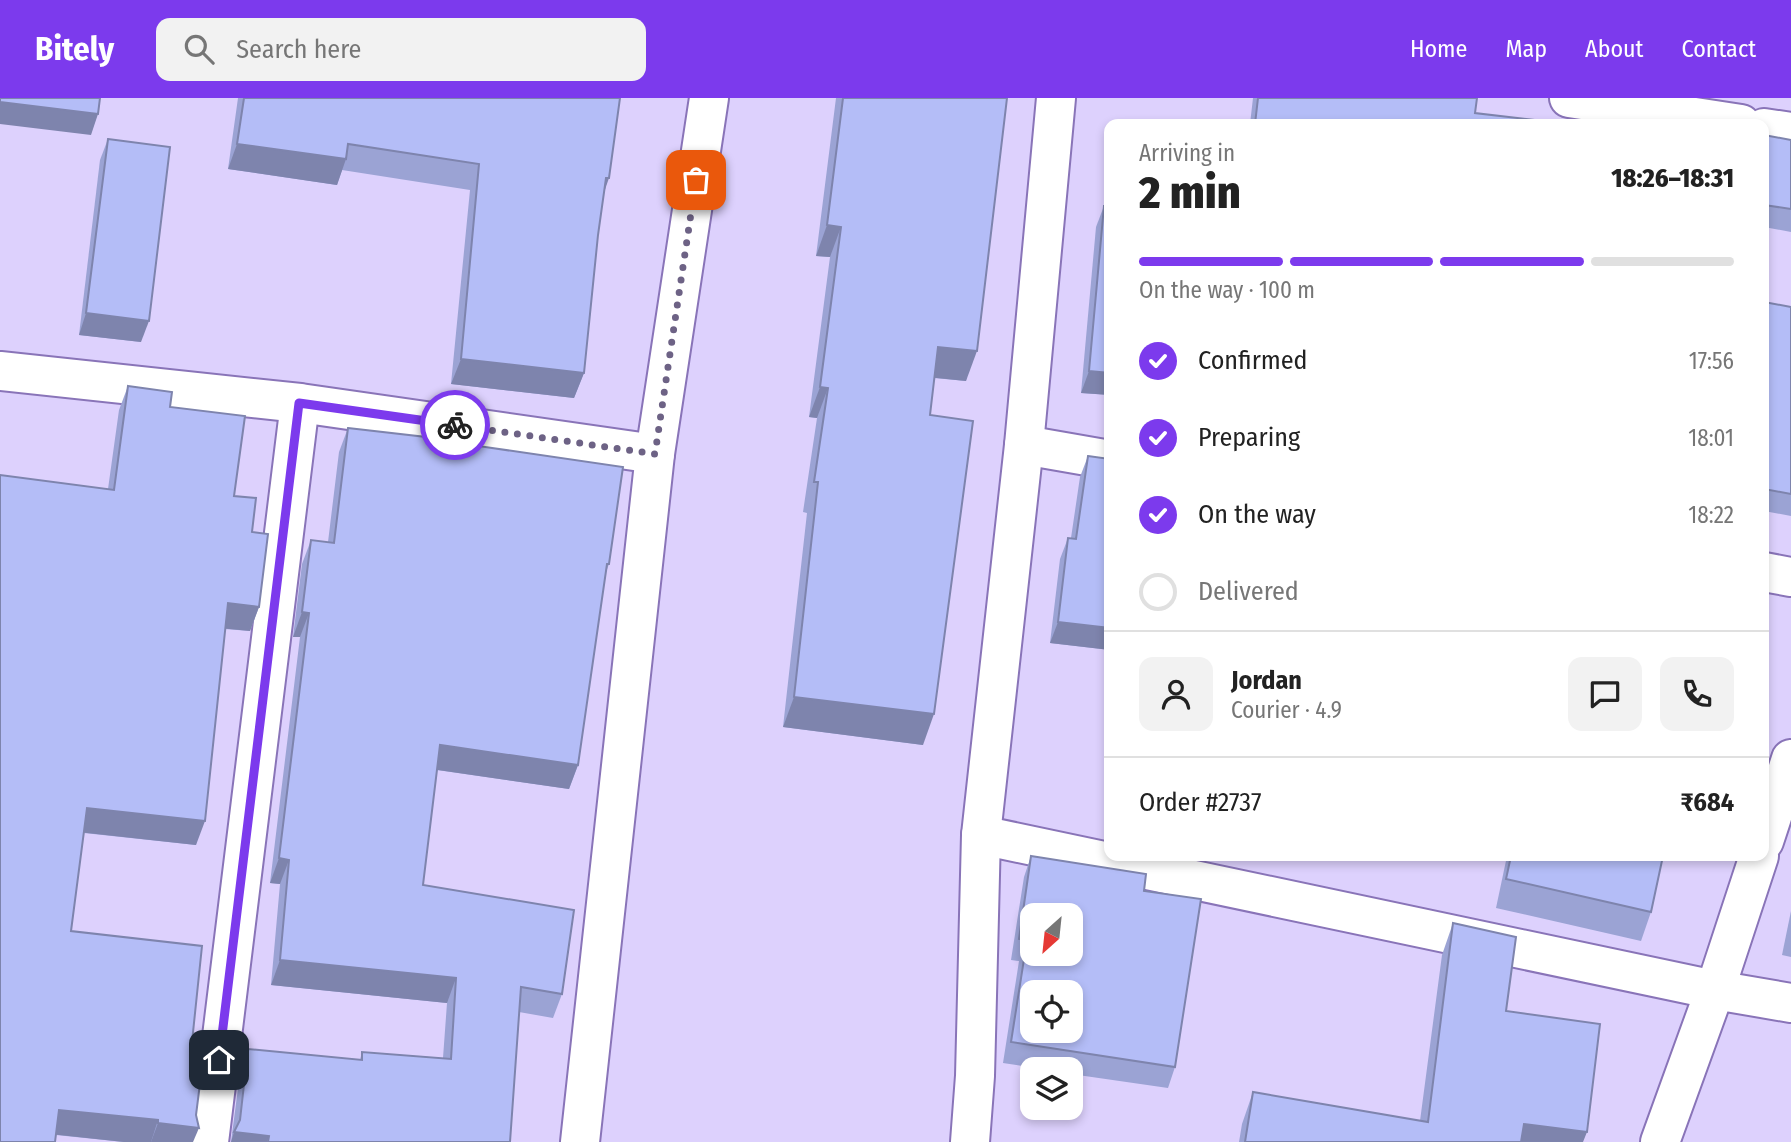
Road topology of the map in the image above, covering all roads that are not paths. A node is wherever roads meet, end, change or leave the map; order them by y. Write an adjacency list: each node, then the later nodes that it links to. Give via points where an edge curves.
1 (709, 98): 10 (street)
2 (1056, 98): 9 (street)
3 (1569, 98): 4 (street)
4 (1708, 119)
5 (1769, 129): 6 (street)
6 (1791, 132)
7 (0, 371): 8 (street)
8 (299, 403): 10 (street); 22 (street)
9 (1024, 445): 11 (street); 16 (street)
10 (655, 454): 23 (street)
11 (1104, 459)
12 (1769, 573): 13 (street)
13 (1791, 577)
14 (1791, 759): 15 (street)
15 (1769, 826)
16 (981, 835): 18 (street); 24 (street)
17 (1104, 861): 20 (street)
18 (1104, 861)
19 (1757, 861): 20 (street)
20 (1715, 990): 21 (street); 25 (street)
21 (1791, 1003)
22 (209, 1142)
23 (580, 1142)
24 (971, 1142)
25 (1660, 1142)

